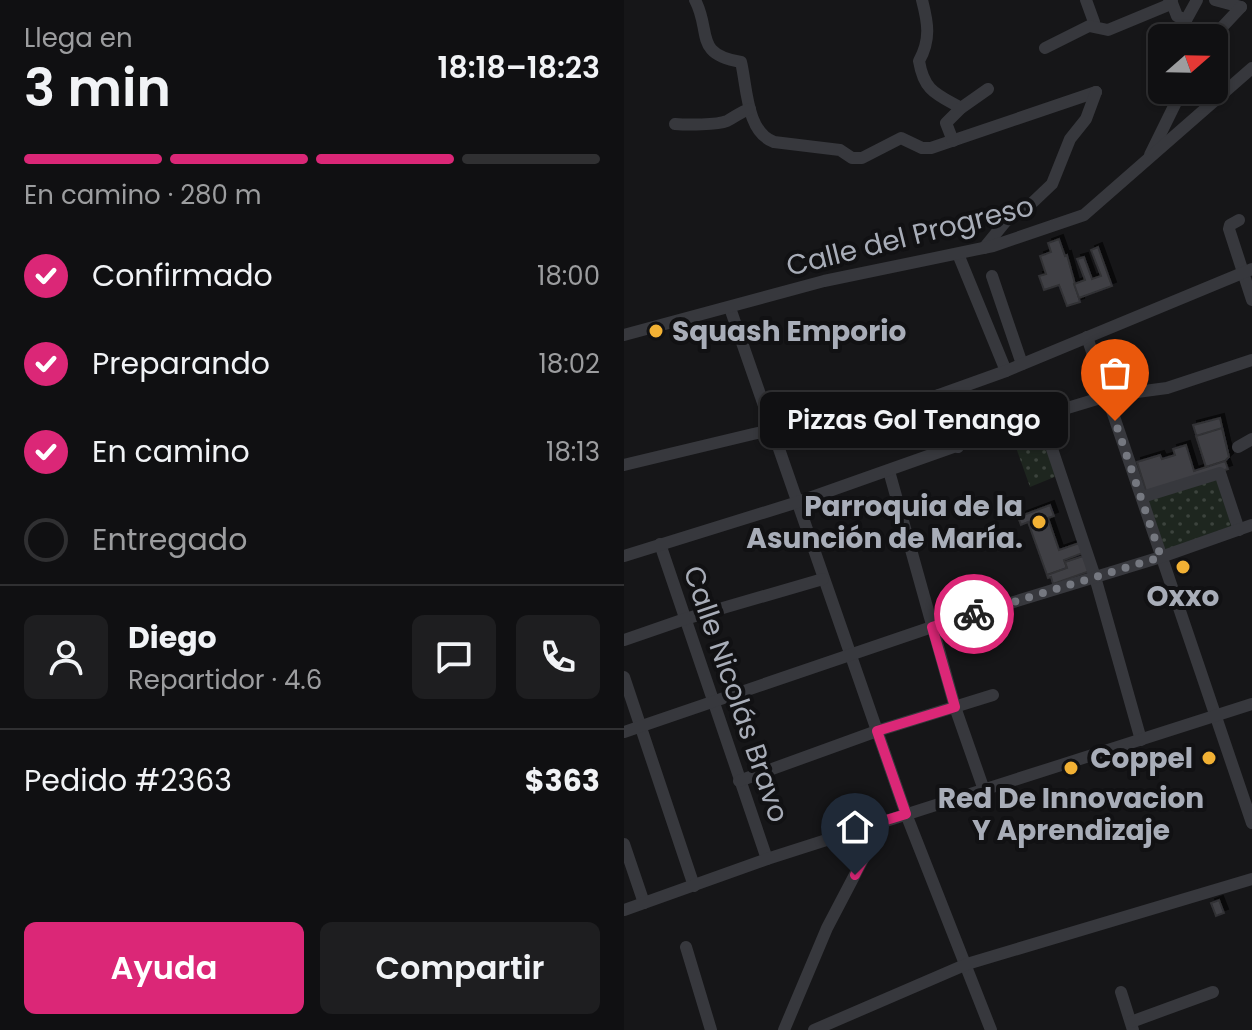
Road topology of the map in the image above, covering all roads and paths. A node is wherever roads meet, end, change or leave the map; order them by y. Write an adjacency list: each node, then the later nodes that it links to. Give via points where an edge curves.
1 (695, 0): 14 (street, via 708,46 728,61 741,62)
2 (922, 0): 13 (street, via 928,37 919,61 924,82)
3 (1086, 0): 8 (street)
4 (1197, 0): 6 (street, via 1186,20 1177,16)
5 (1215, 0): 7 (street, via 1241,7)
6 (1172, 2): 8 (street, via 1108,30)
7 (1225, 24)
8 (1093, 26): 9 (street)
9 (1045, 48)
10 (1252, 68): 17 (street, Calle del Progreso)
11 (988, 89): 13 (street)
12 (1175, 104): 17 (street)
13 (961, 108): 16 (street, via 946,123)
14 (750, 109): 15 (street, via 715,124); 16 (street, via 766,139 840,150 852,158 867,157 897,138 925,148)
15 (675, 124)
16 (953, 141): 19 (street, via 1096,92 1052,184 1006,221)
17 (1149, 158): 19 (street, Calle del Progreso, via 1084,215)
18 (1239, 220): 21 (street, via 1229,229)
19 (984, 248): 20 (street, Calle del Progreso)
20 (958, 254): 24 (street, Calle del Progreso, via 824,281); 29 (street)
21 (1247, 271): 23 (street); 26 (street)
22 (992, 276): 28 (street)
23 (1252, 300)
24 (730, 308): 25 (street, Calle del Progreso); 33 (street)
25 (624, 335)
26 (1087, 337): 28 (street); 31 (street)
27 (1252, 360): 31 (street, via 1167,388)
28 (1022, 364): 29 (street)
29 (1006, 371): 30 (street)
30 (939, 395): 33 (street); 35 (street)
31 (1107, 396): 32 (street); 39 (street)
32 (1041, 416): 35 (street); 46 (street)
33 (773, 429): 37 (street); 40 (street)
34 (1252, 439): 36 (street)
35 (958, 447): 38 (street)
36 (1238, 447)
37 (624, 465)
38 (889, 471): 40 (street); 49 (street)
39 (1142, 497): 42 (street, via 1220,473); 45 (street)
40 (798, 502): 43 (street); 47 (street)
41 (1252, 525): 42 (street)
42 (1239, 530): 45 (street)
43 (660, 544): 44 (street); 48 (street, Calle Nicolás Bravo)
44 (624, 556)
45 (1161, 557): 46 (street); 57 (street)
46 (1095, 577): 49 (street); 61 (street)
47 (823, 579): 48 (street); 51 (street)
48 (685, 619): 50 (street); 54 (street, Calle Nicolás Bravo)
49 (932, 627): 51 (street); 56 (street)
50 (624, 640)
51 (849, 655): 54 (street); 59 (street)
52 (624, 677): 58 (street)
53 (993, 695): 56 (street)
54 (712, 702): 58 (street); 62 (street, Calle Nicolás Bravo)
55 (1252, 704): 57 (street)
56 (955, 707): 59 (street); 63 (street)
57 (1216, 715): 61 (street); 64 (street)
58 (642, 727): 60 (street); 71 (street)
59 (877, 731): 62 (street); 65 (street)
60 (624, 732)
61 (1141, 740): 63 (street)
62 (739, 781): 69 (street, Calle Nicolás Bravo)
63 (984, 790): 65 (street)
64 (1248, 796): 67 (street)
65 (906, 814): 66 (street); 75 (street)
66 (883, 821): 69 (street); 80 (street, via 827,928)
67 (1252, 823)
68 (624, 844): 72 (street)
69 (767, 859): 71 (street)
70 (1252, 879): 75 (street)
71 (694, 886): 72 (street)
72 (644, 903): 73 (street)
73 (624, 910)
74 (686, 947): 79 (street)
75 (967, 964): 81 (street); 82 (street)
76 (1121, 992): 78 (street)
77 (1213, 992): 78 (street)
78 (1132, 1026)
79 (711, 1030)
80 (784, 1030)
81 (814, 1030)
82 (991, 1030)

